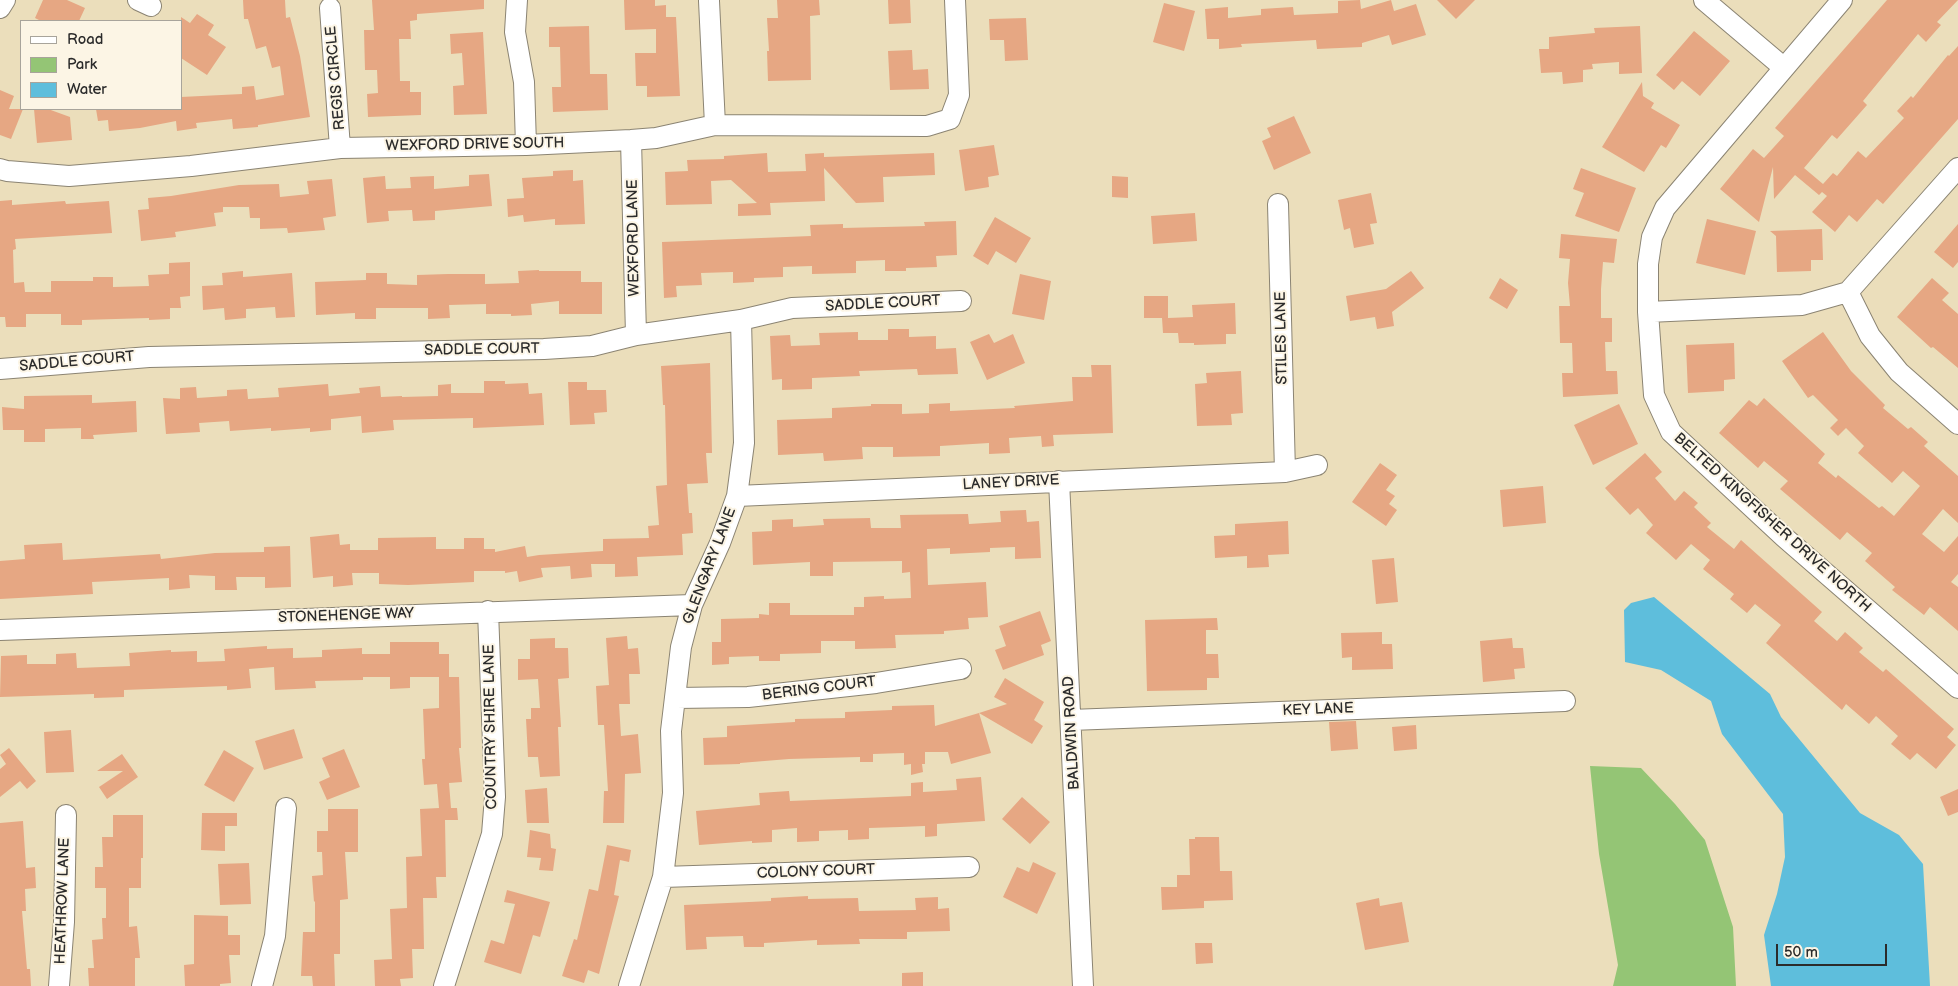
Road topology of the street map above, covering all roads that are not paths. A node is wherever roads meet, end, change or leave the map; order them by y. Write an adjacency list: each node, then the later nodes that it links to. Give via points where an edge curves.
1 (6, 0): 7 (street)
2 (517, 0): 12 (street, via 516,32 524,82)
3 (955, 0): 10 (street, WEXFORD DRIVE SOUTH, via 959,95 950,119 927,126)
4 (1704, 0): 9 (street)
5 (1842, 0): 9 (street, BELTED KINGFISHER DRIVE NORTH)
6 (709, 1): 10 (street)
7 (0, 8)
8 (330, 8): 13 (street, REGIS CIRCLE)
9 (1783, 67): 19 (street, BELTED KINGFISHER DRIVE NORTH, via 1665,208 1652,238 1648,264)
10 (715, 125): 11 (street, WEXFORD DRIVE SOUTH)
11 (631, 140): 12 (street, WEXFORD DRIVE SOUTH); 21 (street, WEXFORD LANE)
12 (526, 145): 13 (street, WEXFORD DRIVE SOUTH)
13 (340, 148): 15 (street, WEXFORD DRIVE SOUTH, via 121,173 69,176)
14 (1958, 168): 17 (street)
15 (0, 169)
16 (1278, 204): 25 (street, STILES LANE)
17 (1848, 292): 19 (street, via 1802,305); 23 (street, via 1870,336 1898,372)
18 (961, 300): 20 (street, SADDLE COURT, via 792,308)
19 (1648, 312): 32 (street, BELTED KINGFISHER DRIVE NORTH, via 1654,395 1671,432 1784,537)
20 (741, 320): 21 (street, SADDLE COURT); 27 (street, GLENGARY LANE, via 744,443)
21 (636, 335): 22 (street, SADDLE COURT, via 592,346 544,349 149,357)
22 (0, 369)
23 (1958, 424)
24 (1317, 465): 25 (street, LANEY DRIVE)
25 (1285, 472): 26 (street, LANEY DRIVE)
26 (1059, 481): 27 (street, LANEY DRIVE); 35 (street, BALDWIN ROAD)
27 (737, 496): 28 (street, GLENGARY LANE)
28 (692, 605): 29 (street, STONEHENGE WAY); 33 (street, GLENGARY LANE, via 681,647)
29 (488, 611): 30 (street, STONEHENGE WAY); 42 (street, COUNTRY SHIRE LANE, via 495,796 492,834)
30 (0, 630)
31 (961, 669): 33 (street, BERING COURT, via 876,683 748,697)
32 (1958, 688)
33 (676, 698): 39 (street, GLENGARY LANE, via 672,731 673,793)
34 (1565, 701): 35 (street, KEY LANE)
35 (1071, 720): 44 (street, BALDWIN ROAD)
36 (286, 808): 41 (street, via 275,936)
37 (66, 815): 40 (street, HEATHROW LANE)
38 (969, 867): 39 (street, COLONY COURT)
39 (663, 876): 43 (street, GLENGARY LANE)
40 (59, 986)
41 (262, 986)
42 (444, 986)
43 (629, 986)
44 (1083, 986)

